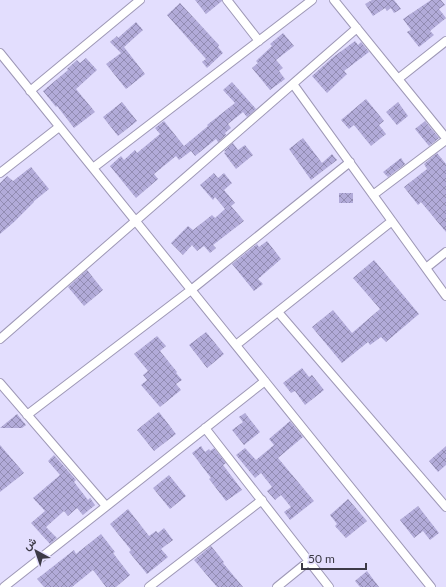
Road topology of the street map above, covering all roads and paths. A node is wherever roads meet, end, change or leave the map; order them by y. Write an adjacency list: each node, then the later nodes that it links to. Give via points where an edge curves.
1 (140, 0): 11 (street)
2 (226, 0): 6 (street)
3 (312, 0): 6 (street)
4 (334, 0): 5 (street)
5 (357, 28): 9 (street); 10 (street)
6 (259, 41): 15 (street)
7 (446, 41): 9 (street)
8 (0, 53): 11 (street)
9 (398, 79): 13 (street)
10 (293, 84): 14 (street); 18 (street)
11 (30, 91): 12 (street)
12 (59, 127): 15 (street); 16 (street)
13 (446, 139): 17 (street)
14 (350, 162): 17 (street); 22 (street)
15 (93, 168): 18 (street)
16 (0, 173)
17 (373, 195): 19 (street)
18 (135, 221): 22 (street); 25 (street)
19 (392, 221): 21 (street); 24 (street)
20 (446, 252): 21 (street)
21 (426, 268): 23 (street)
22 (191, 290): 26 (street); 29 (street)
23 (446, 296)
24 (278, 312): 26 (street); 33 (street)
25 (0, 339)
26 (236, 345): 27 (street)
27 (265, 381): 30 (street); 39 (street)
28 (0, 383): 29 (street)
29 (27, 415): 32 (street)
30 (205, 428): 31 (street); 32 (street)
31 (262, 500): 34 (street); 36 (street)
32 (106, 506): 35 (street)
33 (446, 507)
34 (309, 561): 37 (street); 38 (street)
35 (4, 587)
36 (149, 587)
37 (276, 587)
38 (330, 587)
39 (431, 587)

